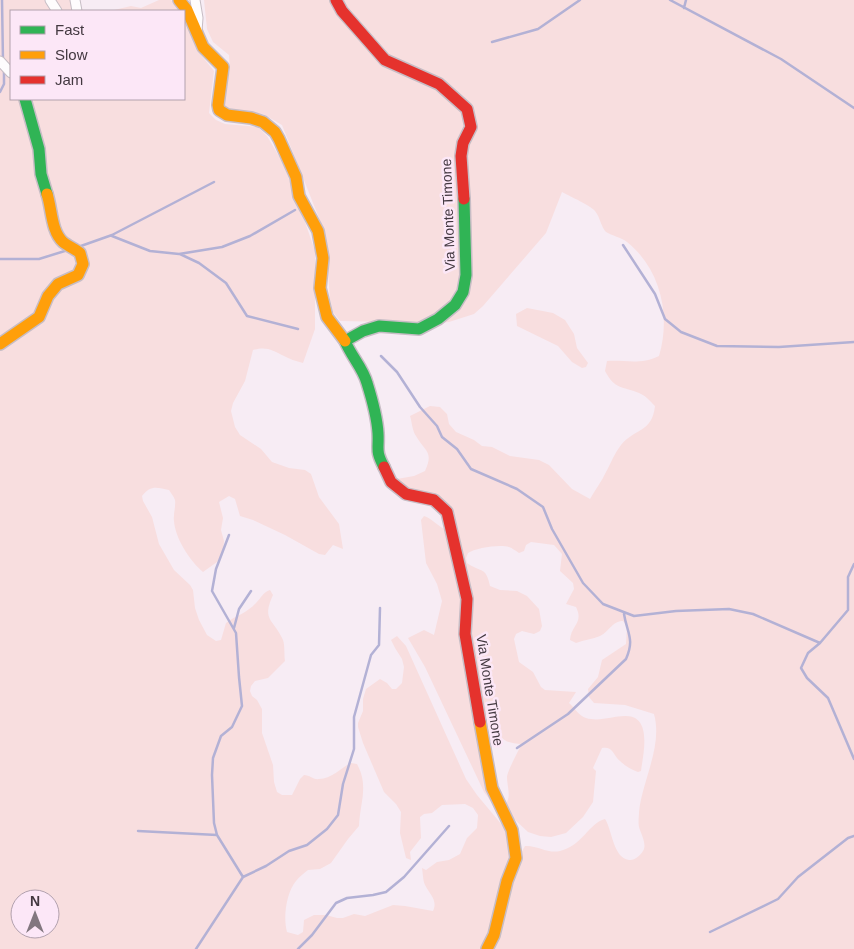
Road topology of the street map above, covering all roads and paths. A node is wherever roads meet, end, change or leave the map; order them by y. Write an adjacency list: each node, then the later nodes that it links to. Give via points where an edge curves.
1 (179, 0): 4 (street, via 187,8)
2 (195, 0): 4 (street)
3 (336, 0): 8 (street, Via Monte Timone, via 386,60 439,84 467,109 471,127 464,138 460,158 466,263 462,293 450,310 419,330 373,327)
4 (197, 34): 8 (street, via 205,49 223,67 219,110 269,126 290,159 299,196 318,231 322,258 320,288 327,317)
5 (0, 61): 6 (street)
6 (10, 72)
7 (25, 100): 9 (street, via 39,149 40,174 53,223 62,240 80,252 83,264 78,275 58,284 50,293 39,317)
8 (345, 341): 10 (street, Via Monte Timone, via 366,381 378,434 377,454 391,482 406,494 434,500 447,512 452,529 467,599 465,634 488,772 512,830 516,858)
9 (0, 344)
10 (488, 949)

